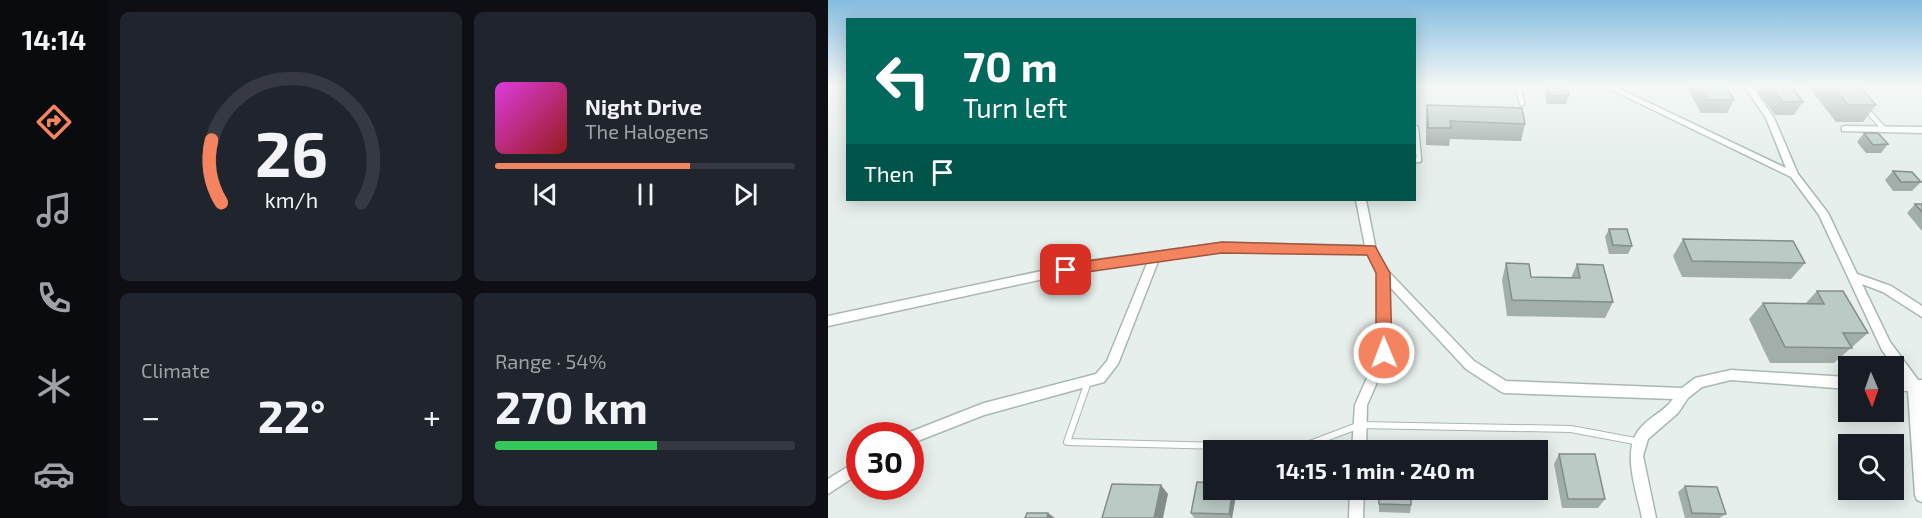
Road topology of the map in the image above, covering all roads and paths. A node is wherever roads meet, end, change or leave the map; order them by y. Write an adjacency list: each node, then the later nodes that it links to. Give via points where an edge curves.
1 (1659, 110): 9 (street)
2 (1765, 110): 9 (street)
3 (1867, 110): 6 (lane)
4 (1416, 129): 8 (lane)
5 (1845, 129): 6 (street)
6 (1884, 129): 7 (street)
7 (1922, 130)
8 (1416, 160)
9 (1794, 175): 14 (street, via 1823,213)
10 (1361, 201): 11 (street)
11 (1371, 250): 12 (street, via 1222,248); 13 (street)
12 (1155, 257): 16 (street, via 1089,265); 18 (street, via 1112,364 1100,378)
13 (1383, 273): 20 (street, via 1470,364 1504,387); 21 (street, via 1384,353 1361,405)
14 (1854, 277): 15 (street, via 1887,289); 19 (street, via 1886,346)
15 (1922, 312)
16 (828, 321)
17 (1838, 381): 20 (street, via 1731,375 1699,382)
18 (1088, 382): 21 (lane, via 1067,442 1299,448); 22 (street, via 984,409)
19 (1918, 385): 27 (street)
20 (1684, 394): 24 (street, via 1674,409 1643,435)
21 (1360, 425): 23 (street); 24 (lane, via 1571,429)
22 (924, 433)
23 (1359, 440)
24 (1641, 442): 30 (street, via 1636,456)
25 (846, 475): 26 (street)
26 (828, 487)
27 (1922, 495)
28 (1357, 500): 29 (street)
29 (1356, 518)
30 (1649, 518)

